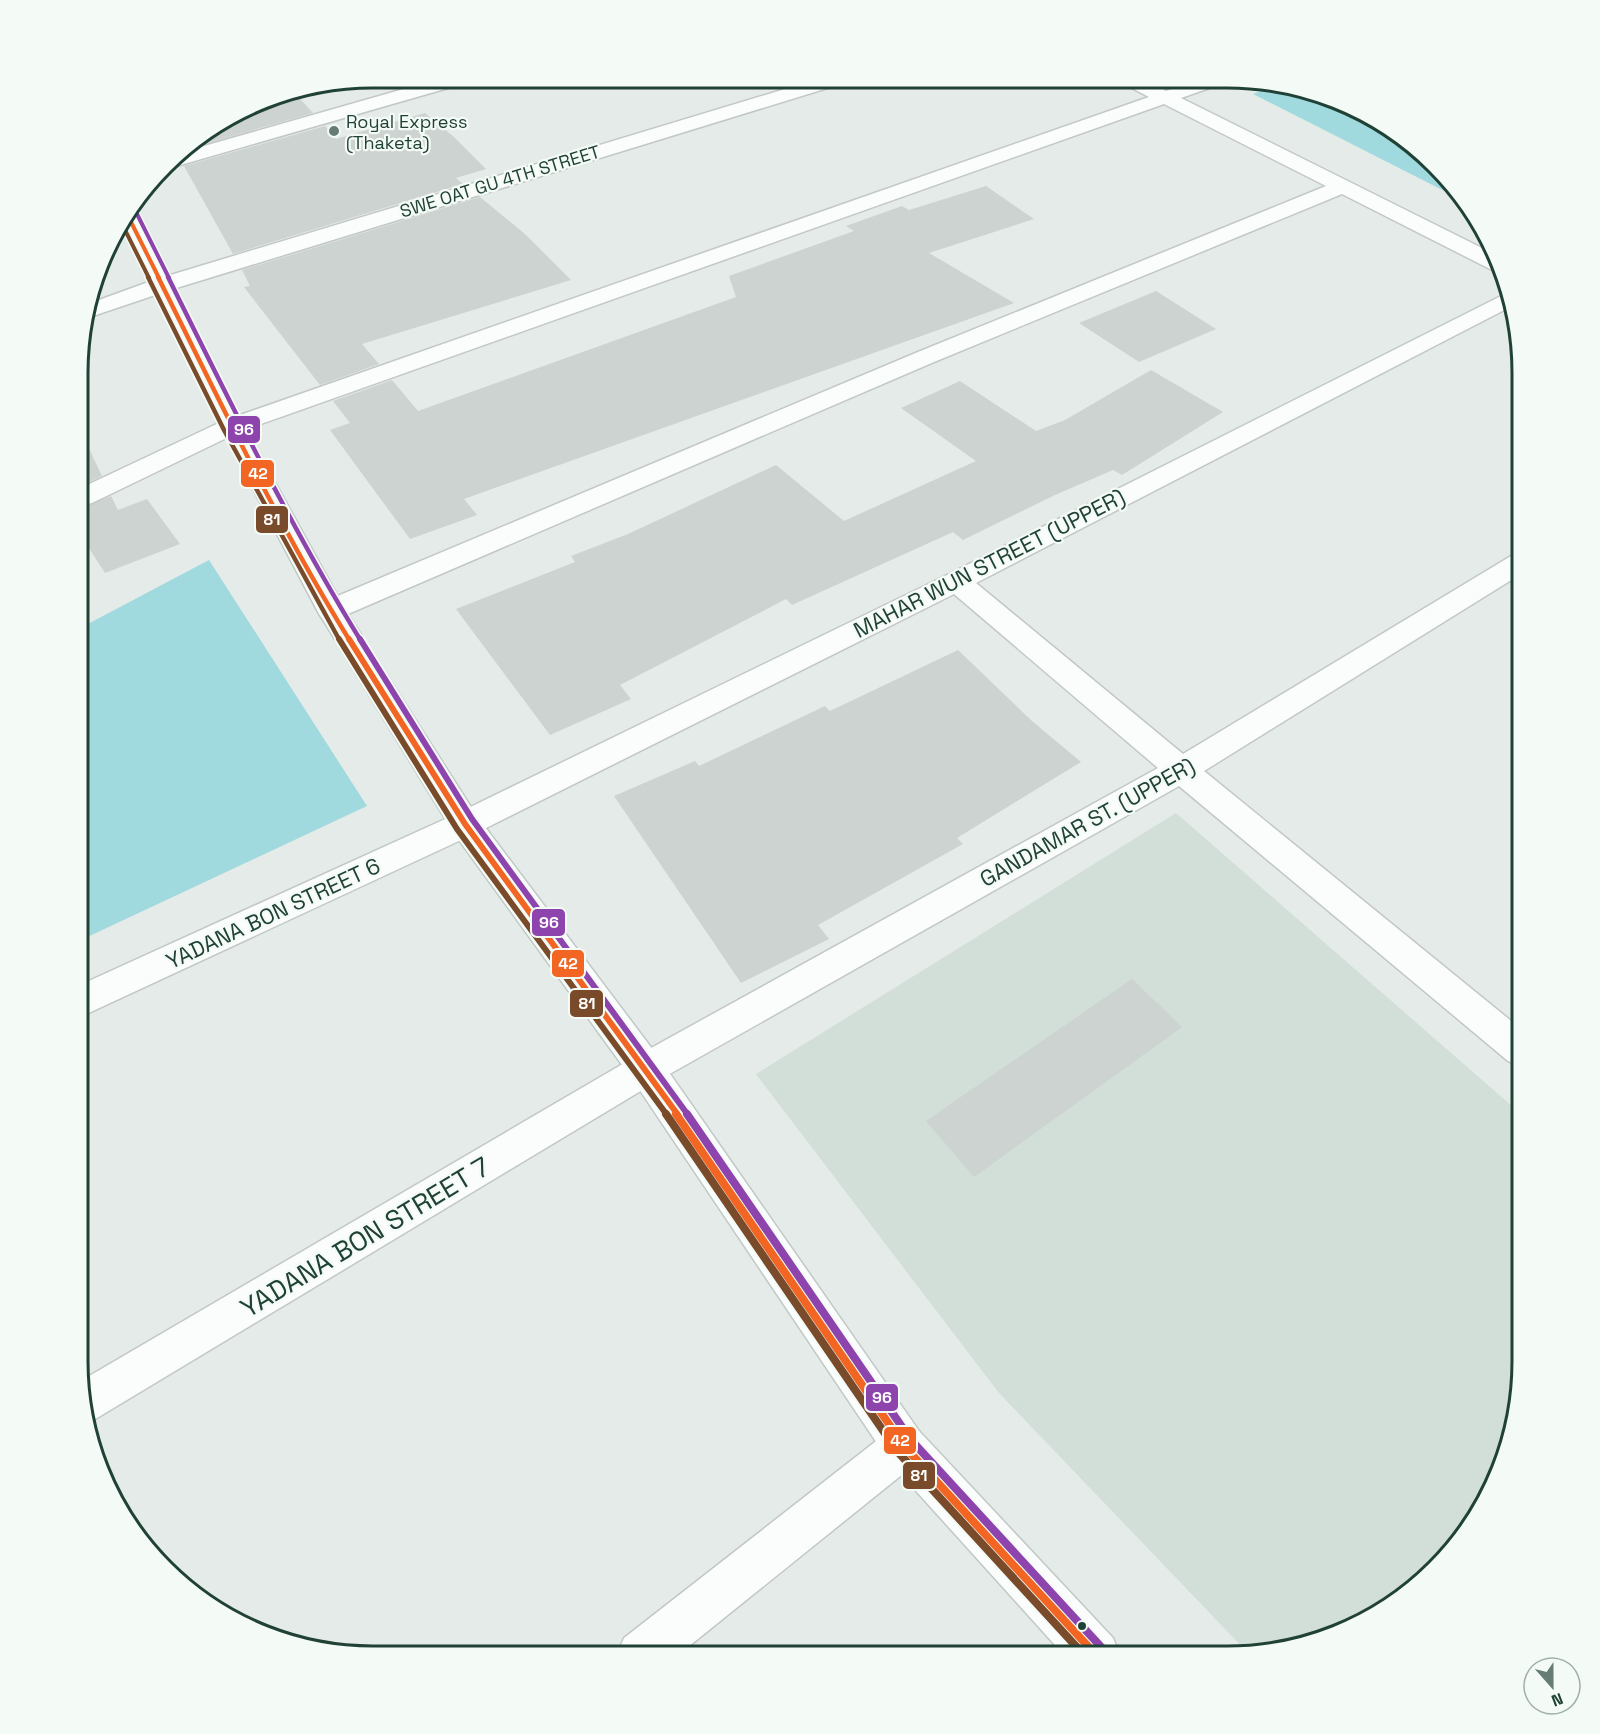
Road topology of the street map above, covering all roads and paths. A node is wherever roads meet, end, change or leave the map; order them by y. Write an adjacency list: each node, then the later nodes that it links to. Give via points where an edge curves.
1 (428, 88): 6 (street)
2 (808, 88): 10 (street, SWE OAT GU 4TH STREET)
3 (1146, 88): 5 (street)
4 (1193, 88): 5 (street)
5 (1165, 98): 7 (street); 13 (street)
6 (188, 157)
7 (1343, 186): 9 (street); 17 (street, via 926,357)
8 (131, 223): 10 (street)
9 (1488, 260)
10 (162, 285): 12 (street, SWE OAT GU 4TH STREET); 13 (street)
11 (1503, 302): 16 (street, MAHAR WUN STREET (UPPER))
12 (96, 309)
13 (232, 426): 14 (street); 17 (street)
14 (88, 495)
15 (1512, 568): 18 (street, GANDAMAR ST. (UPPER))
16 (957, 581): 18 (street); 19 (street, MAHAR WUN STREET (UPPER))
17 (331, 610): 19 (street)
18 (1181, 770): 21 (street); 22 (street, GANDAMAR ST. (UPPER))
19 (465, 824): 20 (street, YADANA BON STREET 6); 22 (street)
20 (88, 998)
21 (1512, 1031)
22 (646, 1070): 23 (street, YADANA BON STREET 7); 24 (street)
23 (91, 1399)
24 (904, 1446): 25 (street); 26 (street)
25 (652, 1646)
26 (1088, 1646)

